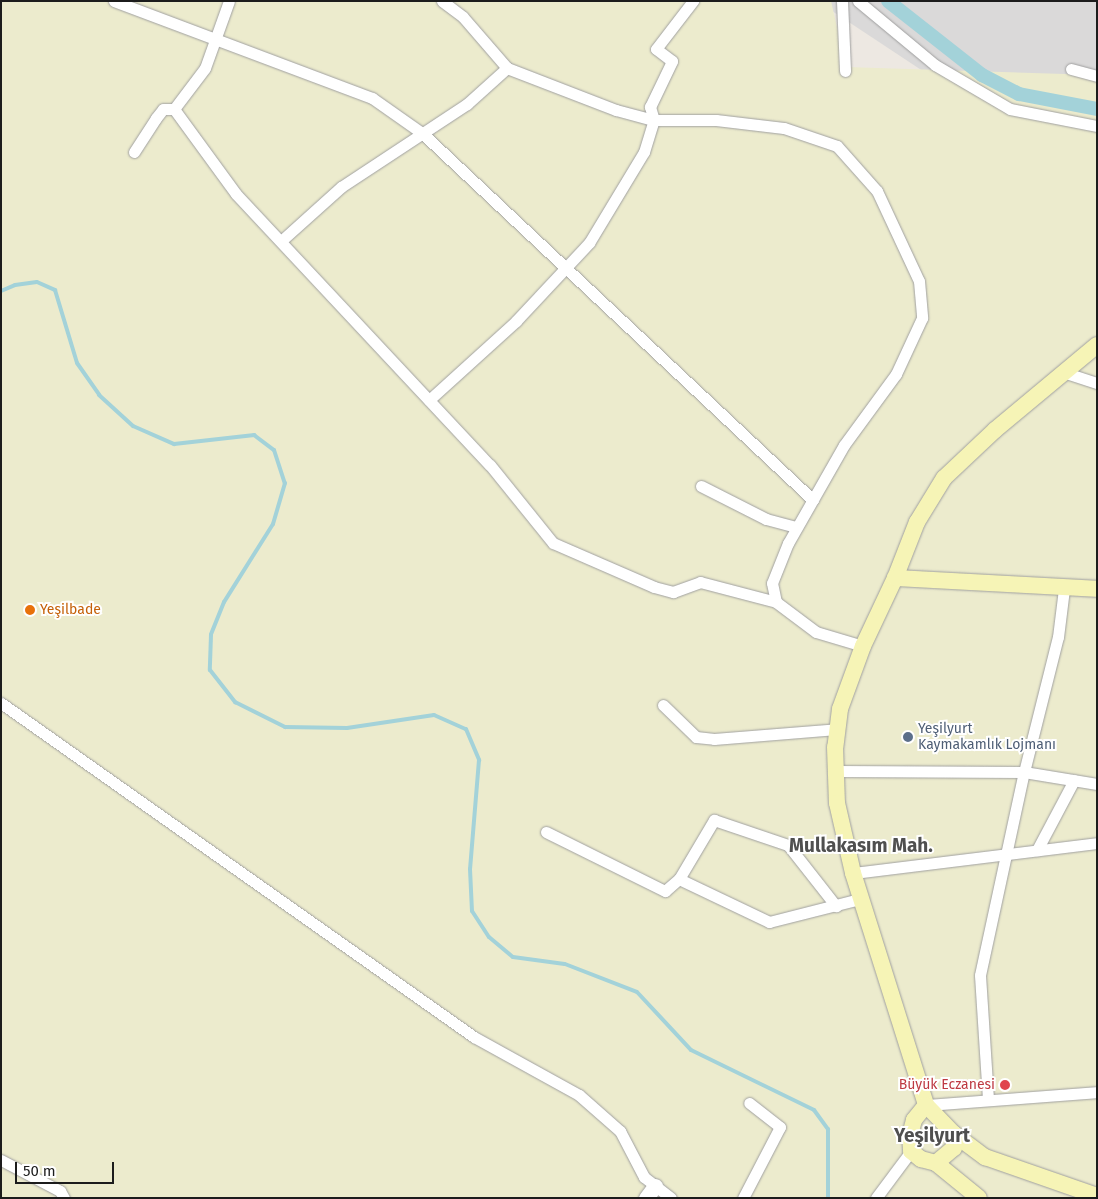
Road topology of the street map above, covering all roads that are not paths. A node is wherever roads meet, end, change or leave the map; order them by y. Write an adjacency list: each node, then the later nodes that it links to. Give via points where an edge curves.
1 (114, 1): 7 (street)
2 (229, 1): 7 (street)
3 (442, 1): 8 (street, via 463,17)
4 (693, 1): 13 (street, via 656,49 672,61 650,107)
5 (842, 1): 10 (street)
6 (858, 1): 14 (street, via 935,65 1010,109)
7 (216, 42): 12 (street, via 205,68); 15 (street, via 372,98)
8 (507, 68): 13 (street, via 616,110); 15 (street, via 467,104)
9 (1071, 70): 11 (street)
10 (845, 71)
11 (1097, 76)
12 (174, 109): 16 (street, via 163,109); 17 (street, via 236,194)
13 (654, 120): 18 (street, via 644,152 589,243); 24 (street, via 716,120 784,128 837,146 877,191 919,281 922,318 896,374 844,445)
14 (1097, 126)
15 (422, 133): 17 (street, via 341,187); 18 (street)
16 (134, 152)
17 (281, 241): 22 (street)
18 (564, 269): 22 (street, via 516,321); 24 (street)
19 (1097, 345): 20 (main road)
20 (1066, 373): 21 (street); 26 (main road, via 995,430 944,478 916,522)
21 (1097, 383)
22 (429, 400): 29 (street, via 490,465 553,543 654,587 673,592 700,582)
23 (701, 486): 25 (street, via 766,519)
24 (813, 500): 25 (street)
25 (796, 528): 29 (street, via 772,583)
26 (895, 578): 27 (main road); 30 (main road)
27 (1064, 589): 28 (main road); 35 (street, via 1058,637)
28 (1097, 589)
29 (776, 602): 30 (street, via 816,632)
30 (863, 646): 33 (main road, via 840,709)
31 (1, 703): 54 (street, via 474,1037 579,1095 620,1131)
32 (662, 705): 33 (street, via 696,737 714,739)
33 (837, 729): 34 (main road)
34 (835, 771): 35 (street); 42 (main road, via 837,802)
35 (1024, 772): 36 (street); 41 (street)
36 (1074, 780): 37 (street); 40 (street)
37 (1097, 784)
38 (546, 832): 43 (street, via 665,892)
39 (1097, 843): 40 (street)
40 (1038, 850): 41 (street)
41 (1007, 854): 42 (street); 47 (street, via 980,975)
42 (853, 873): 44 (main road)
43 (680, 878): 45 (street, via 769,922); 45 (street, via 714,820 788,845)
44 (860, 899): 45 (street); 49 (main road)
45 (836, 906)
46 (1097, 1092): 47 (street, via 1045,1099)
47 (988, 1099): 49 (street)
48 (748, 1103): 58 (street, via 780,1127)
49 (926, 1105): 50 (main road); 51 (main road, via 914,1120 910,1135)
50 (954, 1134): 53 (main road, via 954,1148); 55 (main road, via 985,1157)
51 (911, 1151): 53 (main road, via 921,1159); 59 (street)
52 (1, 1160): 56 (street, via 60,1191)
53 (936, 1163): 60 (main road)
54 (651, 1192): 57 (street)
55 (1097, 1196)
56 (64, 1198)
57 (671, 1198)
58 (743, 1198)
59 (876, 1198)
60 (979, 1198)

